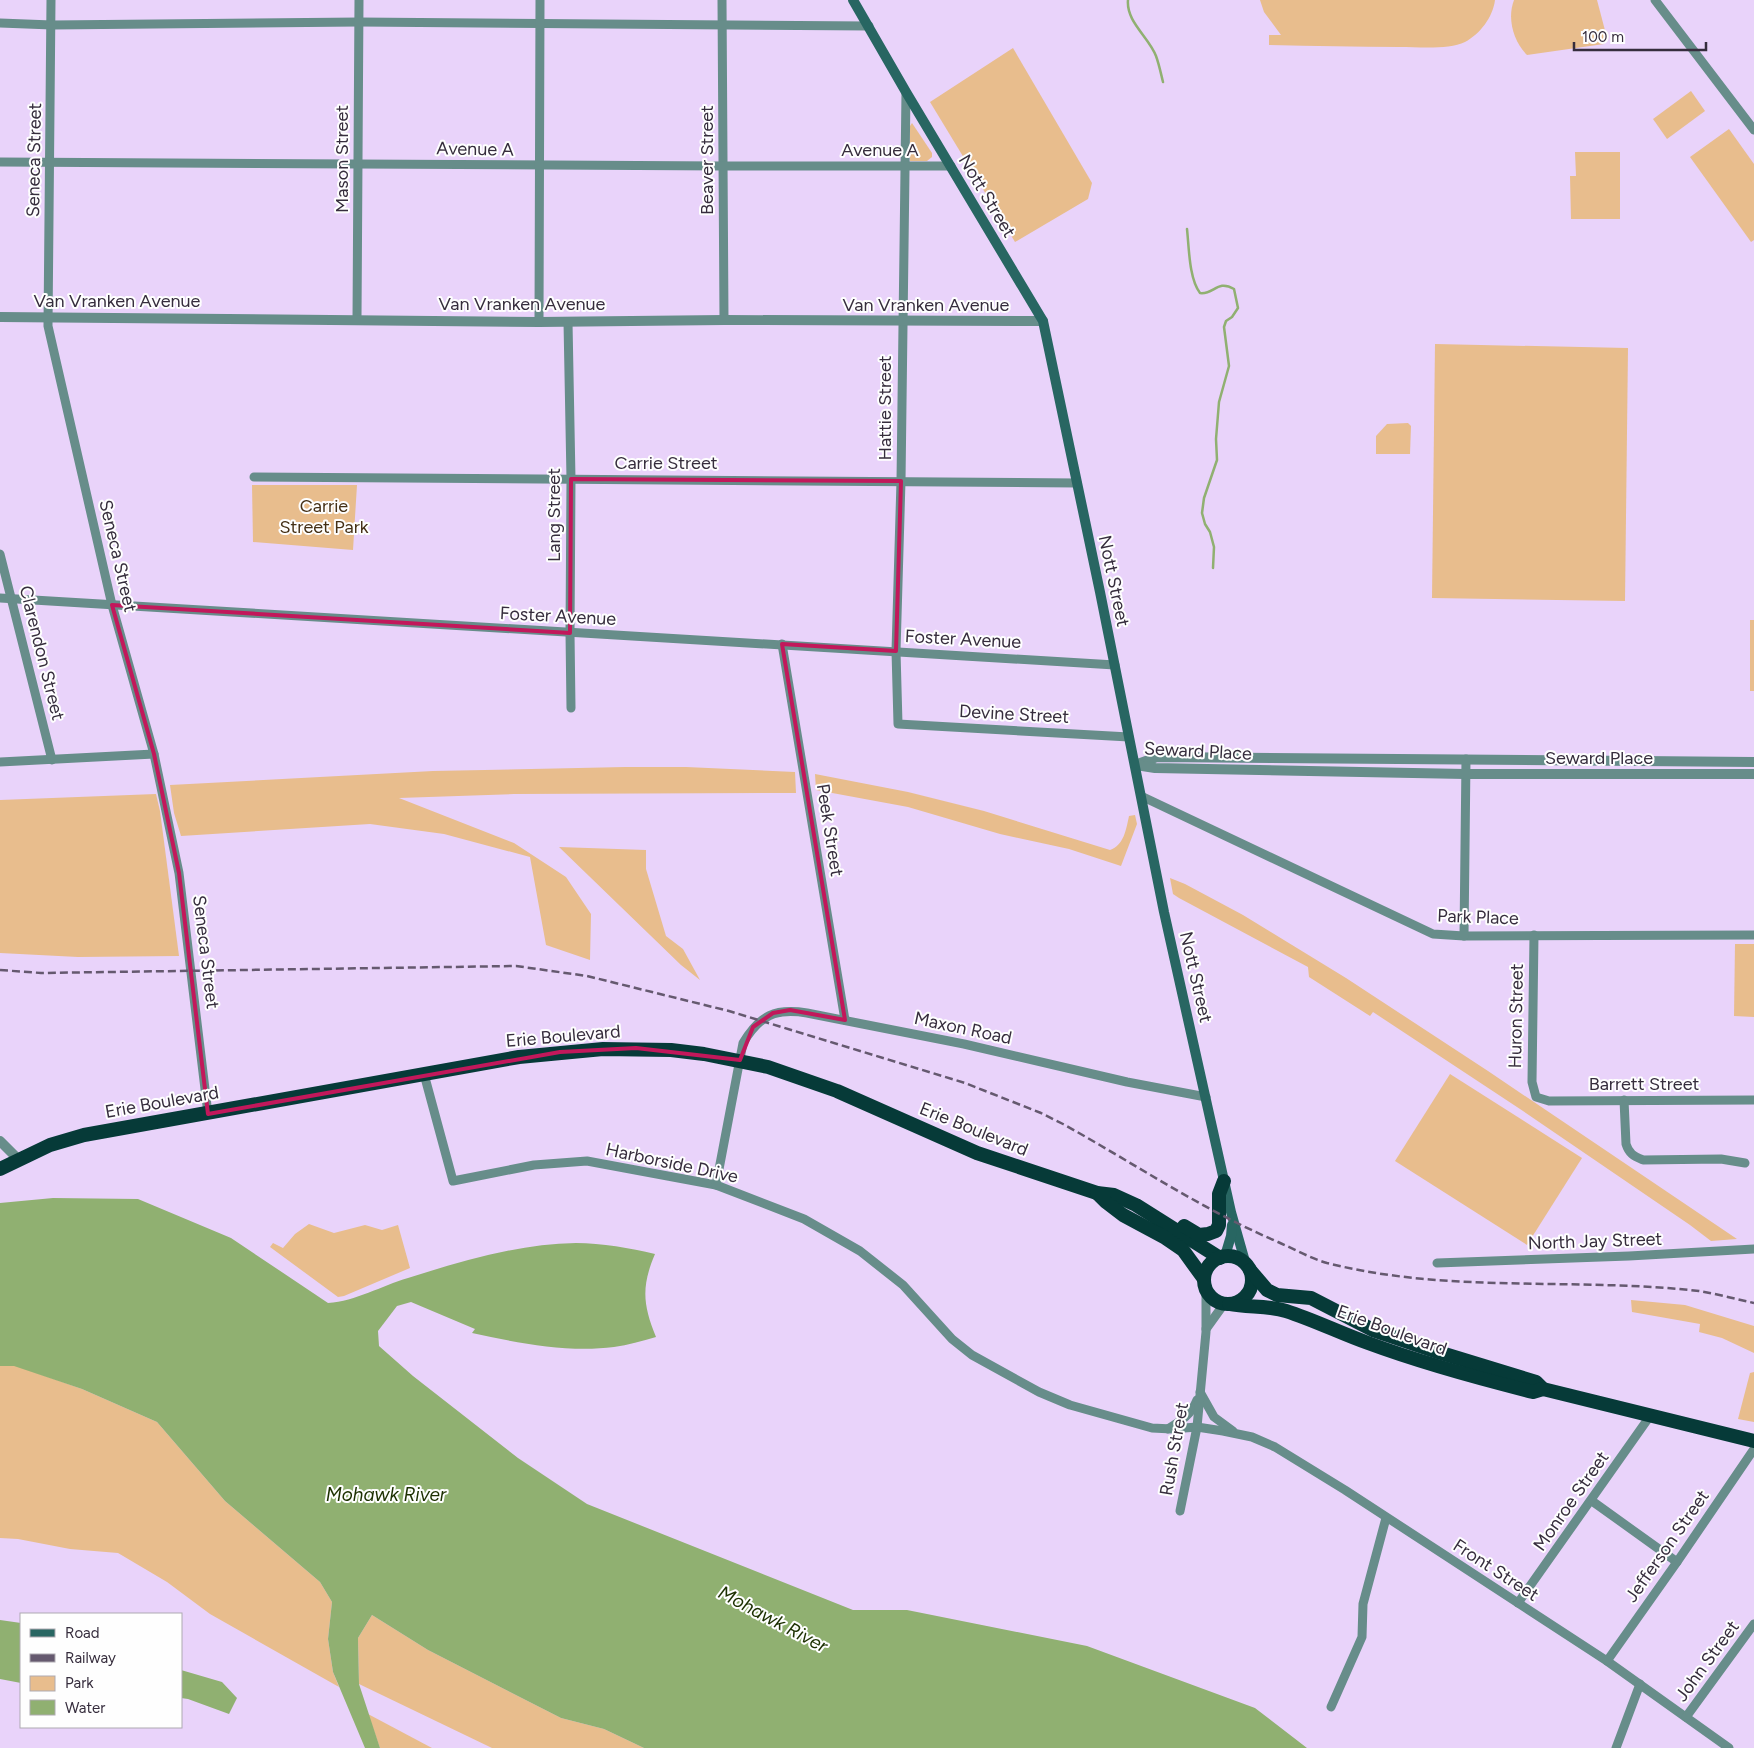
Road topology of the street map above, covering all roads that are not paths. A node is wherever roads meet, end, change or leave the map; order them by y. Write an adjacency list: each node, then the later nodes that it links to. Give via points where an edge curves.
1 (51, 0): 11 (street, Seneca Street)
2 (359, 0): 7 (street, Mason Street)
3 (540, 0): 8 (street)
4 (722, 0): 10 (street, Beaver Street)
5 (853, 0): 12 (main road, Nott Street)
6 (1655, 0): 14 (street)
7 (359, 22): 8 (street); 11 (street); 17 (street, Mason Street)
8 (540, 22): 10 (street); 18 (street)
9 (0, 23): 11 (street)
10 (722, 24): 12 (street); 19 (street, Beaver Street)
11 (52, 25): 16 (street, Seneca Street)
12 (869, 26): 13 (main road, Nott Street)
13 (906, 92): 20 (main road, Nott Street); 21 (street, Hattie Street)
14 (1754, 130)
15 (0, 162): 16 (street, Avenue A)
16 (51, 163): 17 (street, Avenue A); 23 (street, Seneca Street)
17 (359, 164): 18 (street, Avenue A); 24 (street, Mason Street)
18 (540, 166): 19 (street, Avenue A); 27 (street)
19 (723, 166): 21 (street, Avenue A); 25 (street, Beaver Street)
20 (950, 166): 21 (street, Avenue A); 29 (main road, Nott Street)
21 (904, 167): 26 (street, Hattie Street)
22 (0, 316): 23 (street, Van Vranken Avenue)
23 (48, 317): 24 (street, Van Vranken Avenue); 37 (street, Seneca Street)
24 (357, 319): 27 (street, Van Vranken Avenue)
25 (724, 320): 26 (street, Van Vranken Avenue); 28 (street, Van Vranken Avenue)
26 (902, 321): 29 (street, Van Vranken Avenue); 32 (street, Hattie Street)
27 (539, 322): 28 (street, Van Vranken Avenue)
28 (568, 322): 31 (street, Lang Street)
29 (1043, 322): 33 (main road, Nott Street)
30 (254, 478): 31 (street, Carrie Street)
31 (571, 479): 32 (street, Carrie Street); 38 (street, Lang Street)
32 (900, 482): 33 (street, Carrie Street); 40 (street, Hattie Street)
33 (1077, 483): 41 (main road, Nott Street)
34 (0, 554): 36 (street, Clarendon Street)
35 (0, 598): 36 (street, Foster Avenue)
36 (11, 599): 37 (street, Foster Avenue); 47 (street, Clarendon Street)
37 (112, 605): 38 (street, Foster Avenue); 45 (street, Seneca Street)
38 (570, 633): 39 (street, Foster Avenue); 42 (street, Lang Street)
39 (782, 644): 40 (street, Foster Avenue); 57 (street, Peek Street)
40 (896, 651): 41 (street, Foster Avenue); 43 (street, Hattie Street)
41 (1115, 665): 44 (main road, Nott Street)
42 (571, 708)
43 (898, 724): 44 (street, Devine Street)
44 (1129, 737): 50 (main road, Nott Street)
45 (154, 754): 47 (street); 64 (street, Seneca Street, via 179,872)
46 (1466, 759): 49 (street, Seward Place); 50 (street, Seward Place, via 1157,757); 51 (street)
47 (52, 760): 48 (street)
48 (0, 762)
49 (1754, 762)
50 (1135, 765): 51 (street, Seward Place); 53 (main road, Nott Street)
51 (1466, 774): 52 (street, Seward Place); 56 (street)
52 (1754, 774)
53 (1141, 796): 56 (street, Park Place, via 1433,934); 61 (main road, Nott Street)
54 (1534, 935): 55 (street, Park Place); 56 (street, Park Place); 60 (street, Huron Street, via 1532,1082)
55 (1754, 935)
56 (1464, 936)
57 (845, 1020): 58 (street, Maxon Road, via 790,1010 773,1013 752,1027 743,1043); 61 (street, Maxon Road)
58 (740, 1060): 59 (highway, Erie Boulevard, via 671,1050 603,1048 519,1057); 69 (street, Maxon Road); 70 (highway, Erie Boulevard, via 837,1091 977,1153)
59 (424, 1074): 64 (highway, Erie Boulevard); 69 (street, Harborside Drive, via 453,1181 534,1165 587,1161)
60 (1536, 1097): 62 (street, Barrett Street, via 1549,1101)
61 (1206, 1098): 68 (main road, Nott Street)
62 (1624, 1100): 63 (street, Barrett Street); 66 (street, via 1626,1144 1636,1157 1643,1160 1721,1159)
63 (1754, 1100)
64 (208, 1114): 67 (highway, Erie Boulevard, via 84,1135 50,1145)
65 (0, 1141): 67 (street)
66 (1745, 1163)
67 (8, 1164)
68 (1224, 1181): 71 (main road, Nott Street); 72 (highway, via 1218,1194 1219,1225 1216,1230 1199,1235 1178,1223)
69 (716, 1185): 84 (street, Harborside Drive, via 804,1219 860,1251 903,1285 952,1339 972,1355 1039,1392 1108,1416)
70 (1097, 1193): 72 (highway, Erie Boulevard, via 1114,1195 1136,1205); 77 (highway, Erie Boulevard, via 1123,1214 1183,1250)
71 (1231, 1212): 74 (main road, Nott Street, via 1233,1230); 76 (main road, Nott Street)
72 (1168, 1226): 74 (highway, Erie Boulevard)
73 (1754, 1249): 75 (street, North Jay Street)
74 (1222, 1257): 76 (highway, via 1234,1257); 77 (highway, via 1208,1266)
75 (1437, 1262)
76 (1248, 1268): 78 (highway, via 1251,1283 1246,1295); 80 (highway, Erie Boulevard, via 1267,1290 1311,1298 1373,1330 1536,1382)
77 (1205, 1285): 78 (highway, via 1216,1301); 79 (street, Rush Street)
78 (1227, 1304): 79 (street, Rush Street); 80 (highway, Erie Boulevard, via 1286,1310 1432,1366 1533,1392)
79 (1206, 1330): 81 (street, Rush Street)
80 (1543, 1389): 82 (highway, Erie Boulevard)
81 (1200, 1392): 83 (street, Rush Street); 84 (street, Rush Street, via 1193,1410); 85 (street, Front Street, via 1214,1417)
82 (1650, 1416): 86 (highway, Erie Boulevard); 88 (street, Monroe Street)
83 (1197, 1427): 84 (street, Harborside Drive); 85 (street, Front Street); 89 (street, Rush Street)
84 (1168, 1429)
85 (1237, 1434): 90 (street, Front Street, via 1275,1447)
86 (1754, 1441)
87 (1754, 1449): 91 (street, Jefferson Street)
88 (1592, 1500): 91 (street); 92 (street, Monroe Street)
89 (1180, 1511)
90 (1386, 1518): 92 (street, Front Street); 96 (street, via 1363,1604 1362,1636)
91 (1677, 1562): 94 (street, Jefferson Street)
92 (1518, 1603): 94 (street, Front Street)
93 (1754, 1624): 97 (street, John Street)
94 (1607, 1662): 95 (street, Front Street)
95 (1640, 1684): 97 (street, Front Street); 98 (street)
96 (1331, 1707)
97 (1686, 1717): 99 (street, Front Street)
98 (1616, 1748)
99 (1728, 1748)

